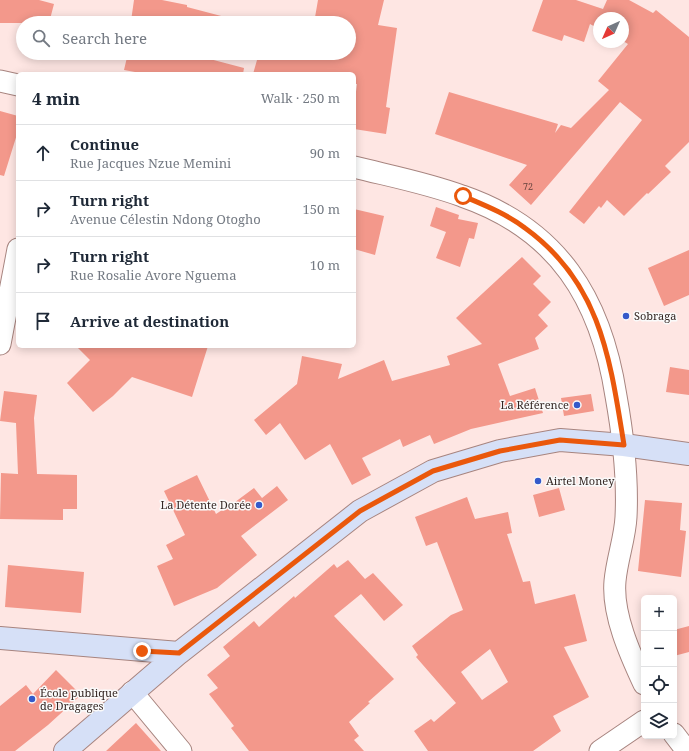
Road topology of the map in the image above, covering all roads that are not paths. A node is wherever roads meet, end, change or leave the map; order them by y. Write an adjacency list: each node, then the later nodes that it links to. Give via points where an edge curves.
1 (0, 81): 2 (street)
2 (16, 85)
3 (356, 168): 6 (street, via 463,196 497,211 524,227 551,249 574,276 600,330 611,366)
4 (16, 260): 5 (street)
5 (0, 344)
6 (624, 445): 7 (main road); 9 (main road, via 560,440 500,451 433,471 360,511); 10 (street, via 626,517 615,582 620,626)
7 (689, 454)
8 (0, 638): 9 (main road)
9 (179, 653): 11 (main road)
10 (641, 677)
11 (132, 692): 14 (main road); 15 (street)
12 (641, 723): 16 (street)
13 (677, 738): 17 (street)
14 (65, 751)
15 (181, 751)
16 (600, 751)
17 (687, 751)

